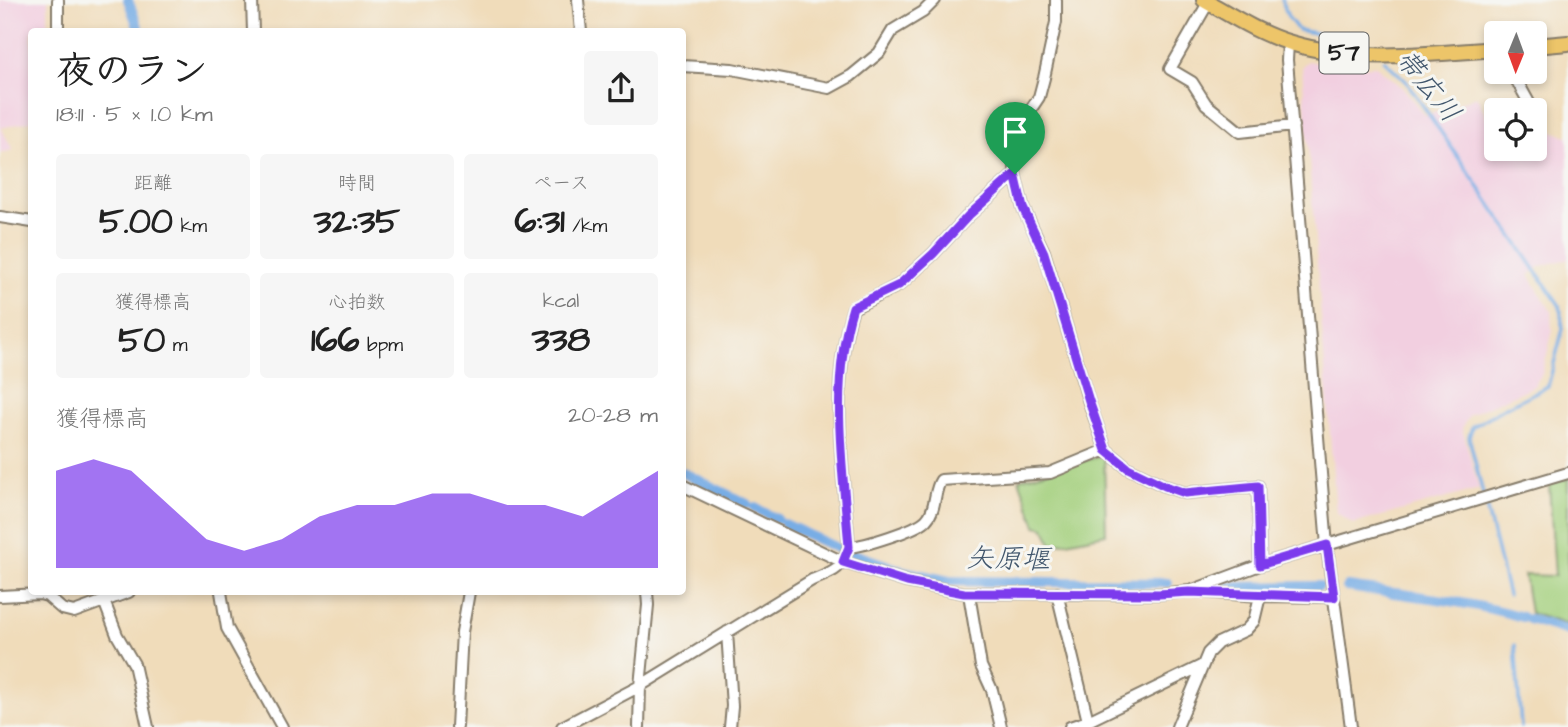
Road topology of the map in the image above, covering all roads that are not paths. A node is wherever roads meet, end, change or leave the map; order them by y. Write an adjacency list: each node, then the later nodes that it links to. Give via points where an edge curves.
1 (58, 0): 7 (street)
2 (252, 0): 8 (street)
3 (578, 0): 9 (street)
4 (935, 0): 14 (street, via 893,30 879,53 852,76 829,88 732,69)
5 (1056, 0): 16 (street, via 1039,97 1019,127)
6 (1206, 1): 10 (main road, 57); 15 (street, via 1170,69 1192,82 1206,104 1240,132)
7 (58, 28)
8 (253, 28)
9 (581, 28)
10 (1288, 43): 13 (main road, 57, via 1368,55); 15 (street)
11 (1568, 43): 12 (main road)
12 (1547, 45)
13 (1484, 50)
14 (686, 66)
15 (1293, 126): 22 (street)
16 (1015, 174): 19 (street); 23 (street, via 899,285 853,307 841,374)
17 (0, 217): 18 (street)
18 (28, 221)
19 (1106, 450): 23 (street, via 1049,472 941,480 925,521 868,545); 25 (street, via 1128,468 1185,493 1258,486)
20 (1568, 473): 22 (street)
21 (686, 487): 24 (street)
22 (1327, 545): 25 (street); 37 (street)
23 (849, 547): 24 (street)
24 (843, 562): 28 (street, via 907,582); 39 (street, via 837,570 812,580)
25 (1260, 565): 26 (street)
26 (1189, 592): 27 (street); 36 (street)
27 (1057, 593): 28 (street); 42 (street)
28 (969, 594): 49 (street, via 981,666)
29 (28, 595): 35 (street)
30 (44, 595): 38 (street, via 68,612)
31 (121, 595): 38 (street)
32 (222, 595): 44 (street, via 227,628)
33 (468, 595): 45 (street)
34 (647, 595): 41 (street)
35 (0, 596)
36 (1259, 596): 37 (street); 40 (street, via 1254,621 1246,630 1218,643)
37 (1334, 597): 52 (street)
38 (104, 601): 43 (street, via 134,664)
39 (727, 632): 41 (street); 48 (street)
40 (1201, 666): 42 (street); 51 (street)
41 (640, 686): 46 (street); 47 (street)
42 (1088, 721): 50 (street)
43 (148, 727)
44 (282, 727)
45 (457, 727)
46 (562, 727)
47 (639, 727)
48 (730, 727)
49 (1001, 727)
50 (1070, 727)
51 (1177, 727)
52 (1351, 727)

